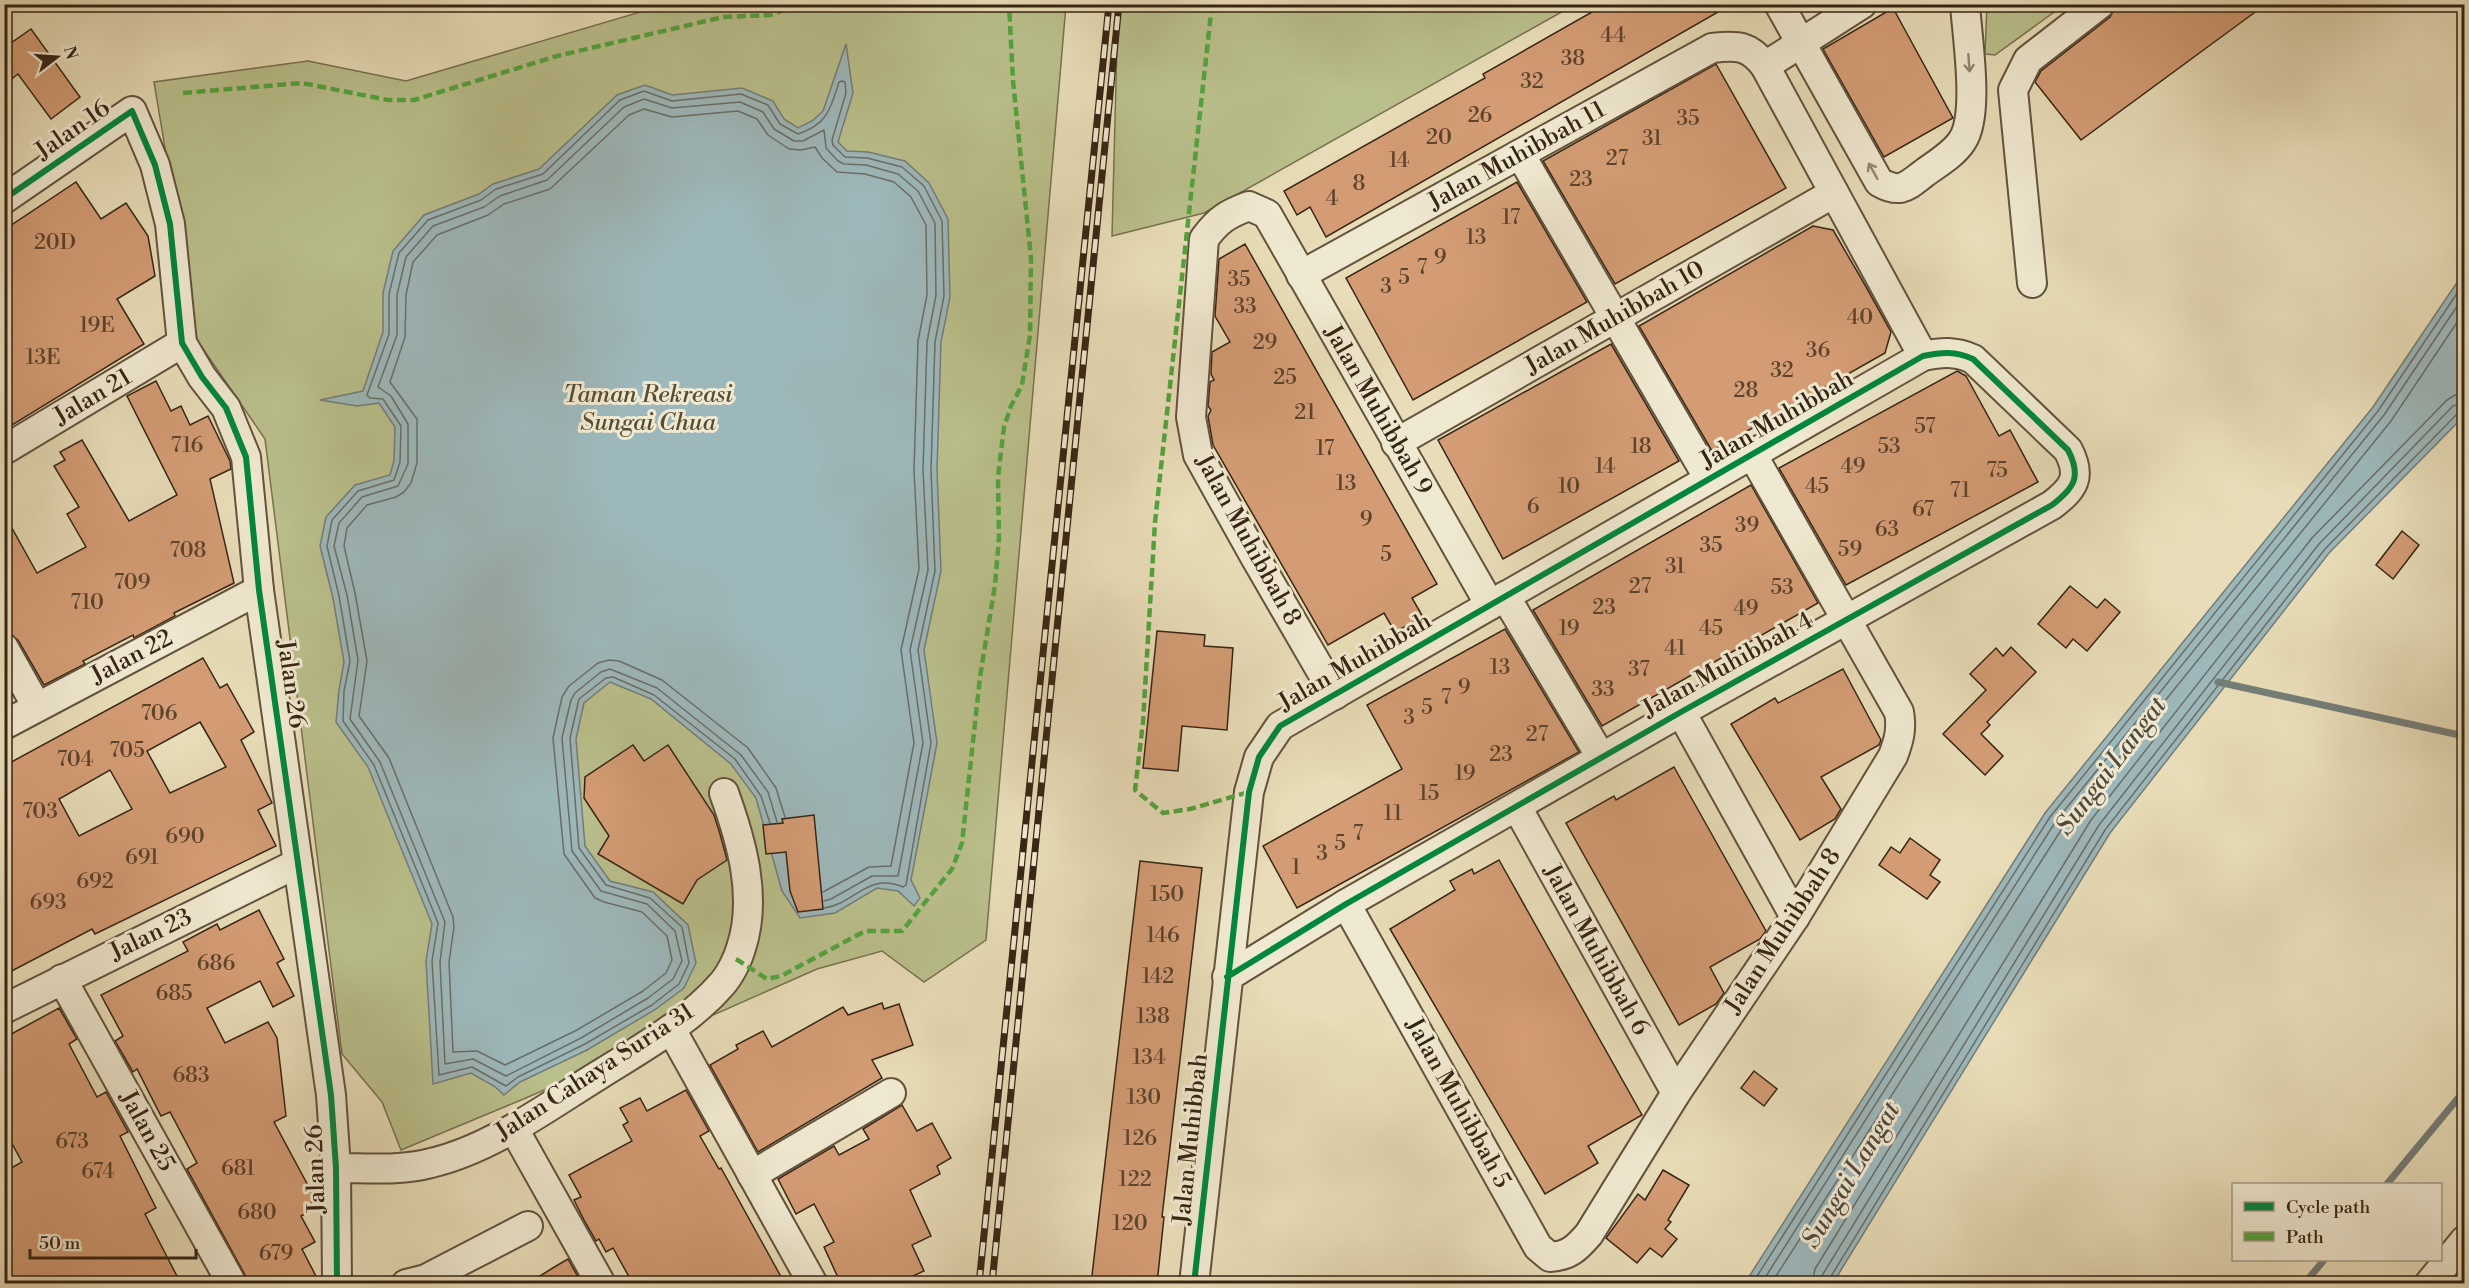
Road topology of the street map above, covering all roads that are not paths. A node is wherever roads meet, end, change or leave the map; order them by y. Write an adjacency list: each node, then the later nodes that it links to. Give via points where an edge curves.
1 (1779, 4): 5 (street)
2 (1862, 4): 5 (street)
3 (1965, 4): 5 (street, one-way to 5, via 1971,94 1968,129 1953,152 1903,189 1890,189 1879,183)
4 (2100, 4): 13 (street, via 2028,60 2013,90)
5 (1801, 43): 6 (street)
6 (1765, 66): 8 (street, Jalan Muhibbah 11, via 1755,53 1736,45 1712,48); 9 (street)
7 (132, 111): 10 (street, Jalan 16); 15 (street, Jalan 26, via 155,165 170,224)
8 (1520, 154): 12 (street, Jalan Muhibbah 11); 14 (street)
9 (1834, 193): 14 (street, Jalan Muhibbah 10); 16 (street)
10 (4, 199)
11 (1267, 214): 12 (street, Jalan Muhibbah 9); 25 (street, Jalan Muhibbah 8, via 1249,206 1231,213 1216,223 1204,239 1191,417 1198,455)
12 (1301, 275): 17 (street, Jalan Muhibbah 9)
13 (2032, 283)
14 (1614, 319): 17 (street, Jalan Muhibbah 10); 20 (street)
15 (182, 343): 18 (street, Jalan 21); 21 (street, Jalan 26, via 226,408 246,457)
16 (1933, 354): 19 (street, Jalan Muhibbah); 23 (street, Jalan Muhibbah 4, via 1960,353 1973,359 2068,450 2075,463 2075,480 2052,505)
17 (1396, 443): 22 (street, Jalan Muhibbah 9)
18 (4, 450)
19 (1752, 454): 20 (street, Jalan Muhibbah); 23 (street, Jalan Muhibbah 8)
20 (1709, 479): 22 (street, Jalan Muhibbah)
21 (259, 590): 26 (street, Jalan 22); 32 (street, Jalan 26)
22 (1497, 601): 25 (street, Jalan Muhibbah); 29 (street, Jalan Muhibbah 9)
23 (1845, 619): 27 (street, Jalan Muhibbah 4); 34 (street, Jalan Muhibbah 8, via 1899,712 1902,726 1893,756)
24 (4, 648): 26 (street)
25 (1335, 695): 35 (street, Jalan Muhibbah, via 1280,726 1259,758 1249,792)
26 (37, 707): 28 (street, Jalan 22)
27 (1681, 712): 29 (street, Jalan Muhibbah 4); 34 (street)
28 (4, 725)
29 (1601, 757): 31 (street, Jalan Muhibbah 4)
30 (724, 792): 38 (street, Jalan Cahaya Suria 31, via 745,870 748,912 741,948 724,982)
31 (1517, 807): 33 (street, Jalan Muhibbah 4); 40 (street, Jalan Muhibbah 6)
32 (298, 863): 36 (street, Jalan 23); 42 (street, Jalan 26, via 331,1095)
33 (1346, 904): 35 (street, Jalan Muhibbah 4); 45 (street, Jalan Muhibbah 5, via 1538,1247 1550,1257 1563,1256 1575,1250)
34 (1795, 917): 40 (street, Jalan Muhibbah 8)
35 (1227, 976): 52 (street, Jalan Muhibbah)
36 (62, 979): 37 (street, Jalan 23); 48 (street, Jalan 25)
37 (4, 1009)
38 (671, 1029): 41 (street, Jalan Cahaya Suria 31); 43 (street)
39 (891, 1093): 43 (street)
40 (1676, 1093): 45 (street, Jalan Muhibbah 8)
41 (514, 1129): 42 (street, Jalan Cahaya Suria 31, via 432,1163); 50 (street)
42 (336, 1168): 49 (street, Jalan 26)
43 (752, 1175): 51 (street)
44 (528, 1226): 47 (street)
45 (1589, 1234)
46 (2464, 1241): 53 (street)
47 (420, 1282)
48 (232, 1284)
49 (337, 1284)
50 (601, 1284)
51 (813, 1284)
52 (1194, 1284)
53 (2429, 1284)

